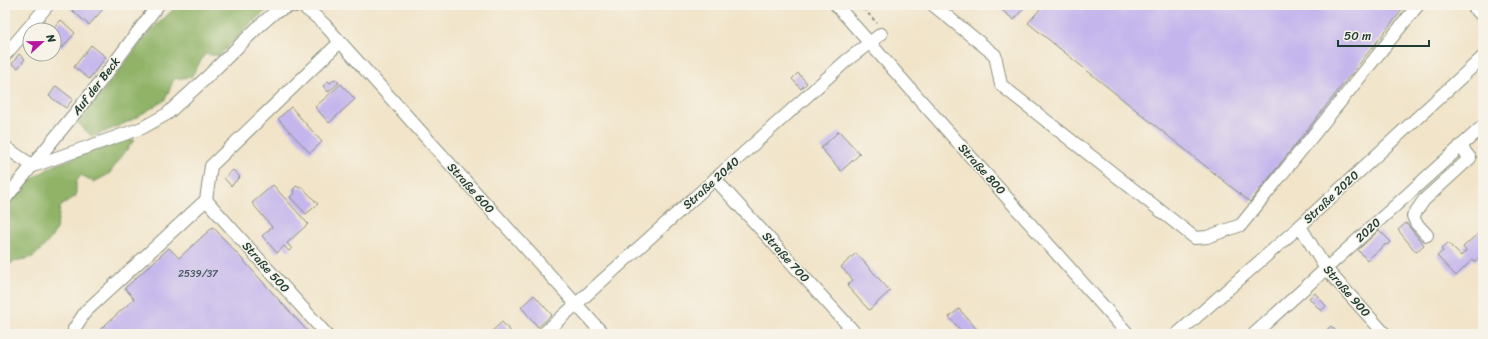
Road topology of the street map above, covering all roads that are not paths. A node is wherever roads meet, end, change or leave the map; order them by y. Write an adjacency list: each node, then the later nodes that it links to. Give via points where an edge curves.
1 (48, 5): 11 (street)
2 (158, 5): 16 (street, Auf der Beck)
3 (836, 5): 10 (street, Straße 800)
4 (933, 5): 5 (street, via 995,55 1001,85 1195,238 1207,237 1241,225)
5 (1418, 5)
6 (1472, 5): 7 (street)
7 (1483, 17)
8 (881, 34): 10 (street, Straße 2040)
9 (340, 42): 16 (street, Straße 600, via 308,10 302,6 289,6 275,12 167,114 142,128); 19 (street, via 211,166); 23 (street, Straße 600)
10 (870, 43): 17 (street, Straße 2040, via 849,58); 29 (street, Straße 800)
11 (5, 55)
12 (1483, 57): 20 (street, Straße 2020)
13 (1483, 126): 14 (street, 2020)
14 (1460, 146): 21 (street, via 1470,158 1424,200 1413,216); 22 (street, 2020)
15 (5, 147): 16 (street)
16 (33, 166): 18 (street, Auf der Beck)
17 (715, 179): 23 (street, Straße 2040); 28 (street, Straße 700)
18 (5, 200)
19 (206, 200): 24 (street, via 86,311 74,329); 25 (street, Straße 500)
20 (1300, 226): 22 (street, Straße 900); 30 (street, Straße 2020)
21 (1427, 235)
22 (1326, 269): 31 (street, 2020); 32 (street, Straße 900)
23 (575, 304): 26 (street, Straße 2040); 27 (street, Straße 600)
24 (74, 334)
25 (326, 334)
26 (543, 334)
27 (603, 334)
28 (856, 334)
29 (1128, 334)
30 (1177, 334)
31 (1254, 334)
32 (1384, 334)

